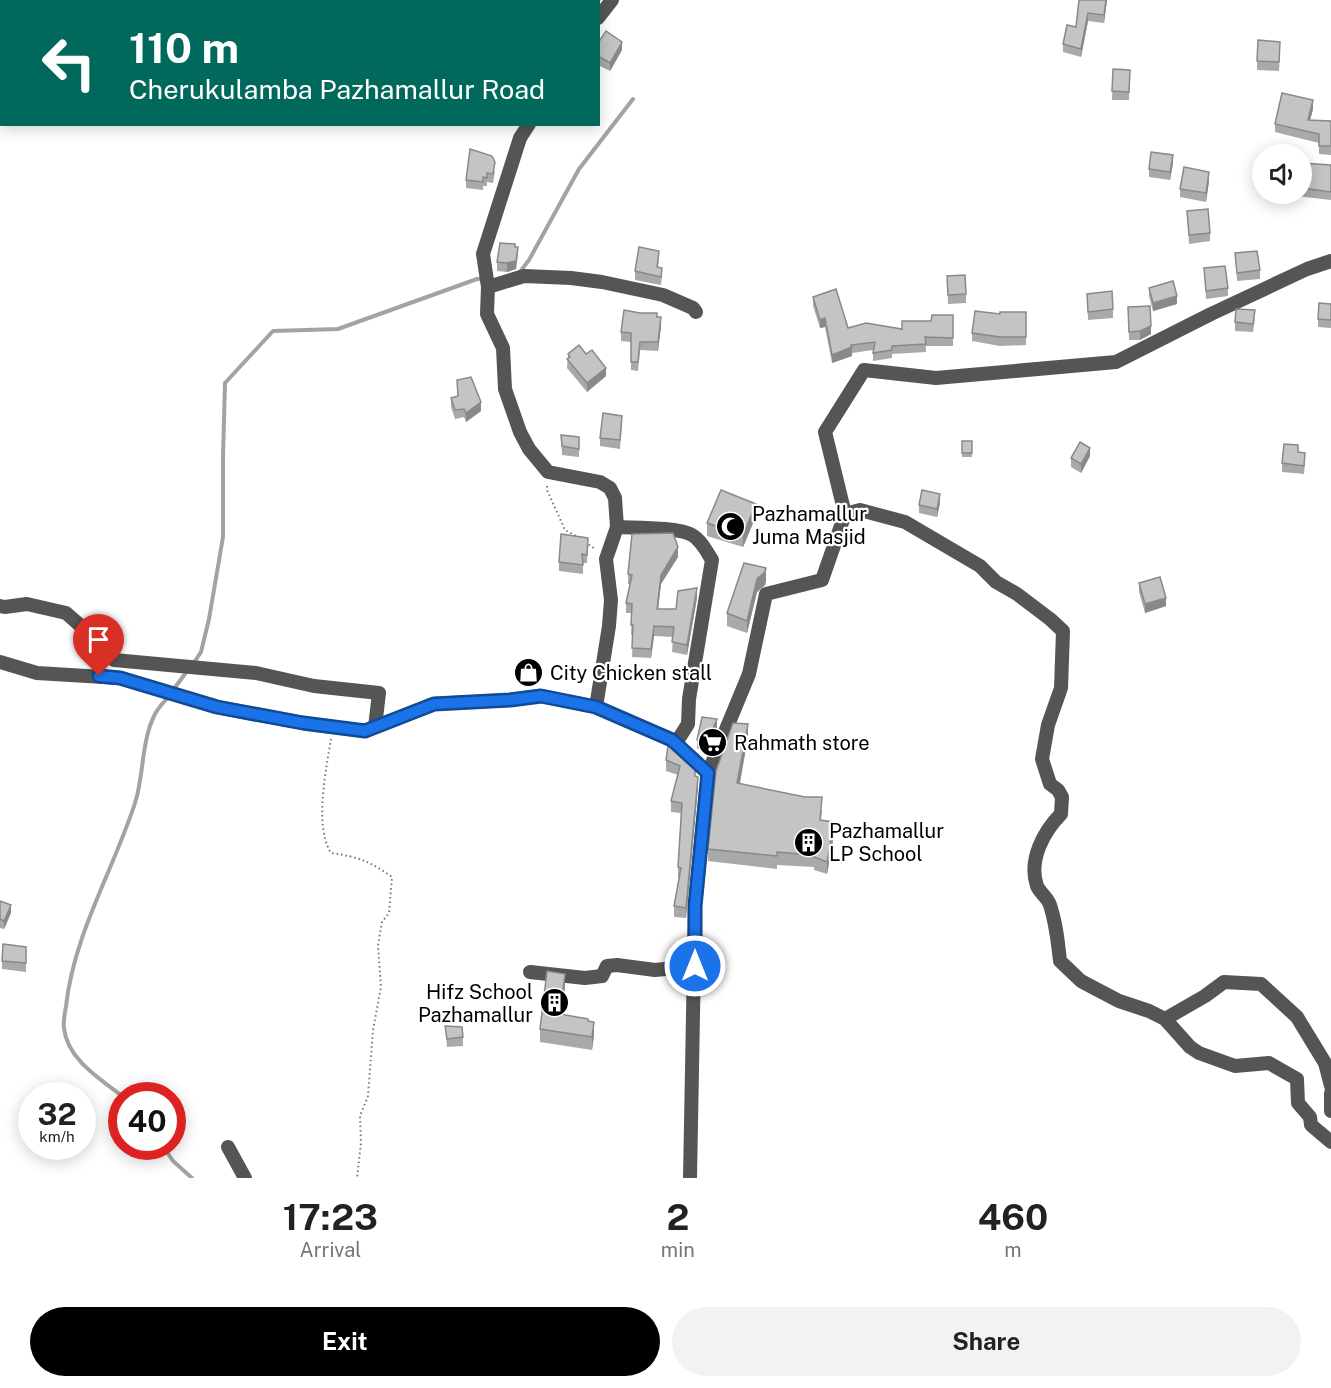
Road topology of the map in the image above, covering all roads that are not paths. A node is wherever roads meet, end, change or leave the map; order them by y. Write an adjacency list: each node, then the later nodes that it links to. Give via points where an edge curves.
1 (612, 0): 2 (street)
2 (600, 15)
3 (528, 126): 5 (street, via 520,138 483,254)
4 (1331, 261): 7 (street, via 1211,314 1116,362 936,378 864,370 825,432)
5 (488, 287): 6 (street, via 524,276 572,278 663,295); 8 (street, via 487,314 503,348 505,389 529,449 548,472 600,482 610,488 615,498)
6 (696, 312)
7 (845, 514): 14 (street, via 822,580 766,594 749,674); 17 (street, via 860,510 905,522 980,566 1063,631 1061,688 1042,759 1050,784 1062,797 1061,814 1040,845 1035,868 1038,887 1050,902 1060,961 1081,981)
8 (617, 527): 11 (street, via 606,560 611,600); 13 (street, via 691,534 712,560 688,723)
9 (0, 606): 12 (street, via 27,604 66,613 114,660 256,673 314,686 379,693)
10 (0, 662): 12 (street, via 37,673 120,678 217,707 333,727 365,731)
11 (596, 707): 12 (street, via 541,696 434,704); 13 (street)
12 (375, 727)
13 (676, 743): 14 (street)
14 (708, 773): 15 (street, via 695,906)
15 (695, 966): 16 (street, via 656,970 607,966 602,976 585,978); 24 (street)
16 (530, 972)
17 (1165, 1018): 18 (street, via 1224,982 1261,984 1297,1017 1325,1063); 21 (street, via 1199,1053 1235,1066 1269,1063 1297,1079 1298,1102 1310,1117 1311,1125)
18 (1331, 1086)
19 (1331, 1093): 20 (street)
20 (1331, 1111)
21 (1331, 1142)
22 (228, 1147): 23 (street)
23 (244, 1178)
24 (690, 1178)

